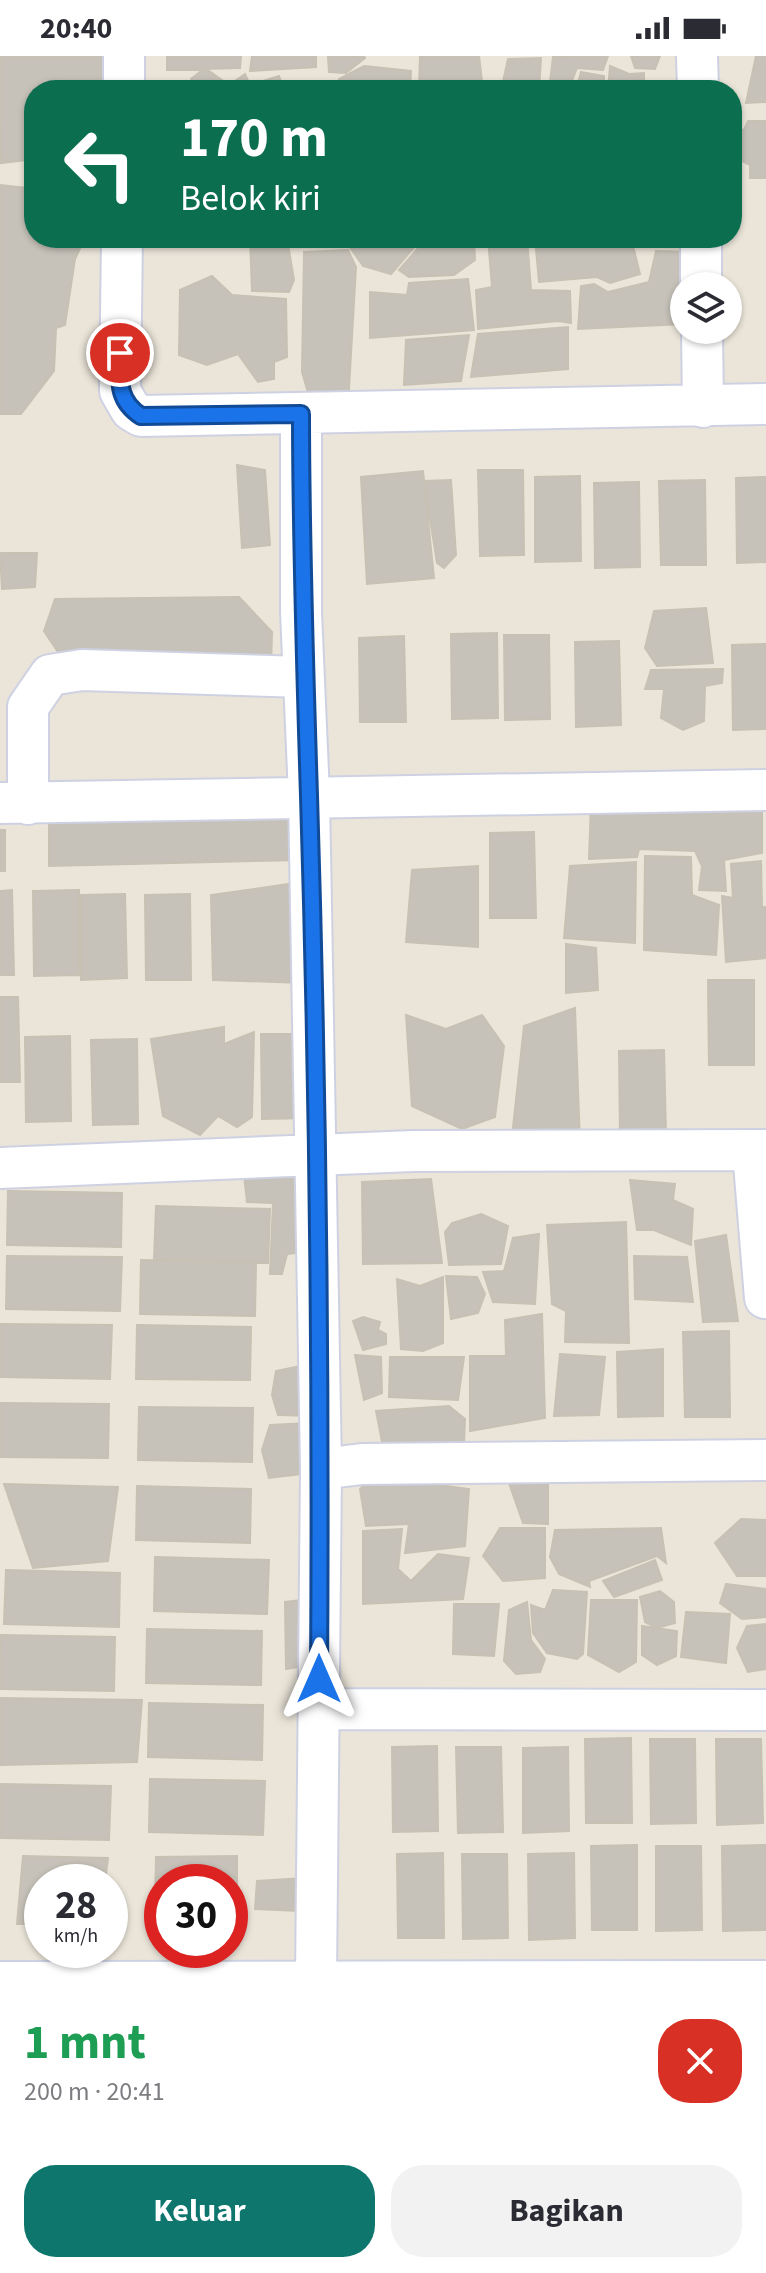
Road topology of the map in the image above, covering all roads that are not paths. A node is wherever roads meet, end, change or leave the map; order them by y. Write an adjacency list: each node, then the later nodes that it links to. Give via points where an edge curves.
1 (124, 56): 3 (street)
2 (697, 56): 4 (street)
3 (124, 80)
4 (698, 80)
5 (122, 248): 11 (street, via 120,391 131,410 141,416)
6 (701, 248): 7 (street)
7 (701, 272)
8 (702, 344): 10 (street)
9 (766, 404): 10 (street)
10 (703, 407): 11 (street)
11 (301, 414): 12 (street)
12 (304, 677): 14 (street); 15 (street, via 82,670 50,675 28,707)
13 (766, 790): 14 (street)
14 (309, 795): 15 (street); 17 (street)
15 (14, 804)
16 (759, 1150): 17 (street); 19 (street)
17 (316, 1156): 18 (street); 21 (street)
18 (0, 1168)
19 (765, 1298)
20 (766, 1460): 21 (street, via 362,1464)
21 (321, 1469): 22 (street)
22 (319, 1709): 23 (street); 24 (street)
23 (766, 1710)
24 (316, 1980): 26 (street); 27 (street)
25 (766, 1981): 28 (street)
26 (0, 1982)
27 (402, 1987): 28 (street)
28 (652, 1987)

